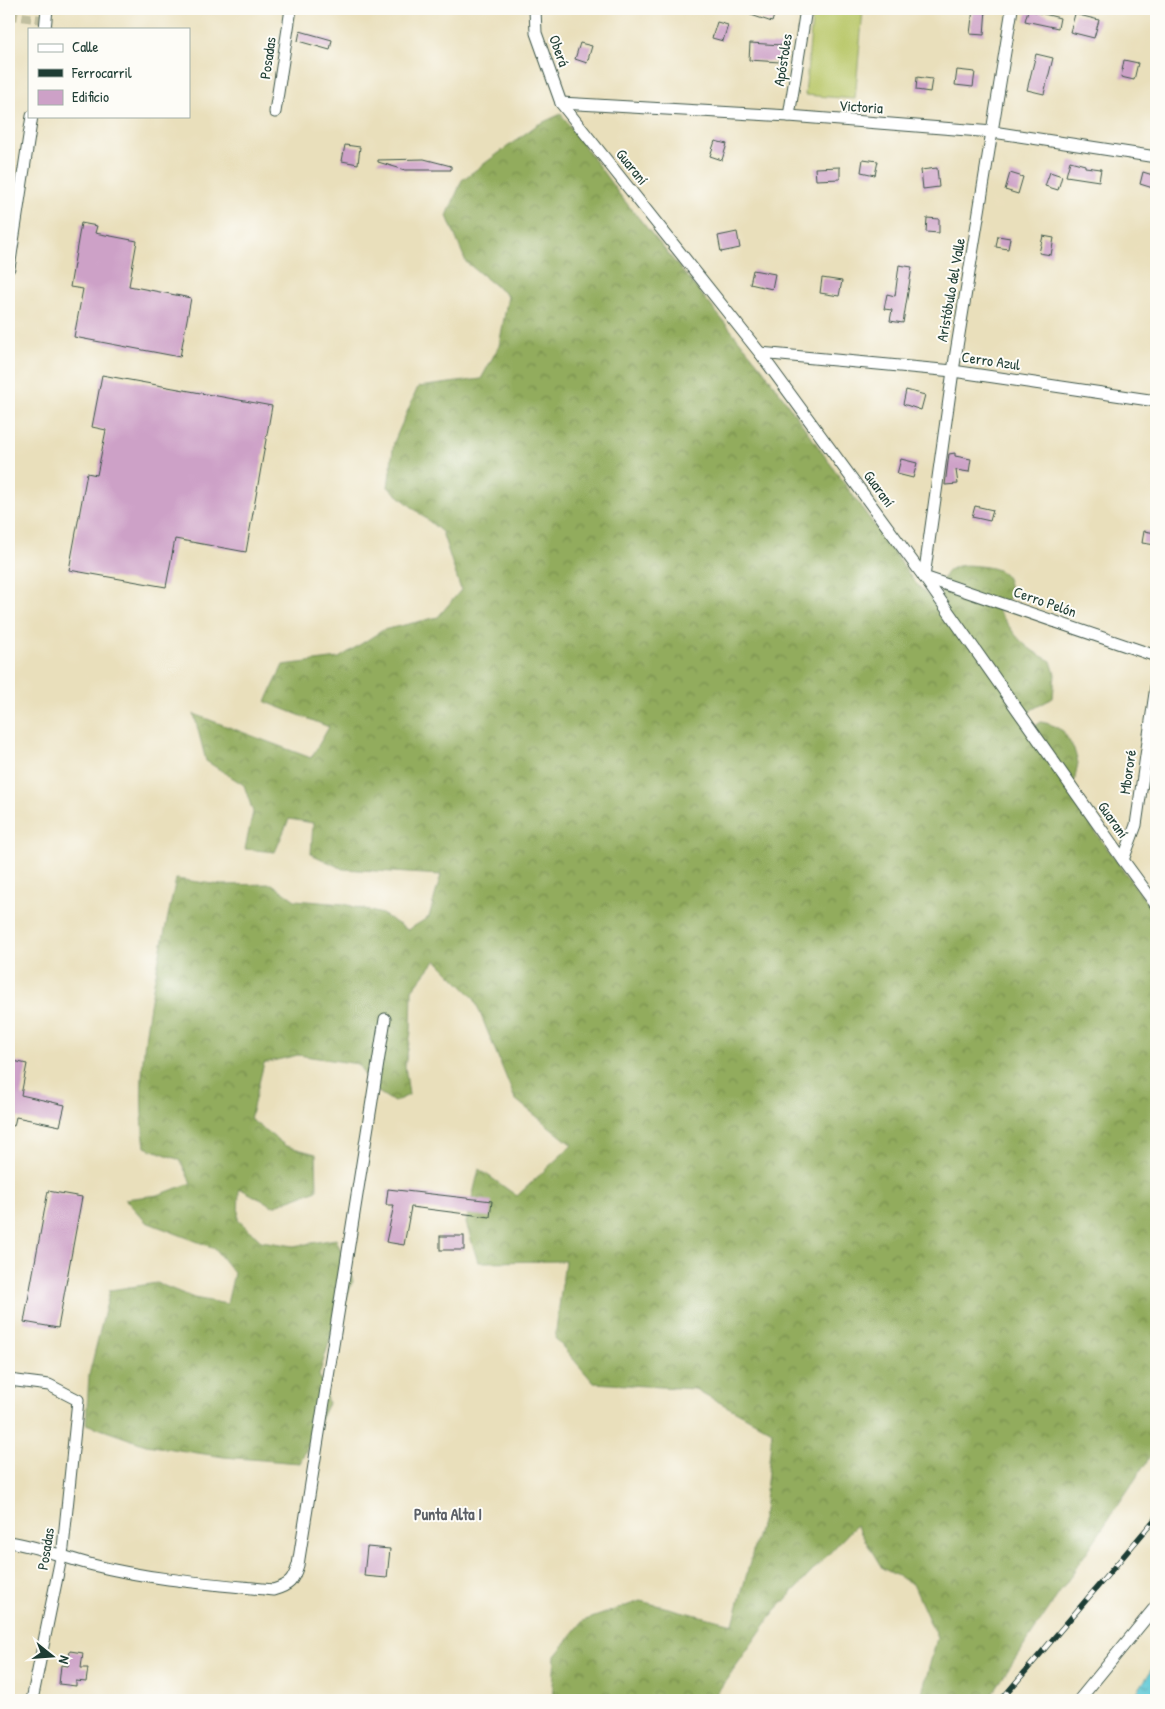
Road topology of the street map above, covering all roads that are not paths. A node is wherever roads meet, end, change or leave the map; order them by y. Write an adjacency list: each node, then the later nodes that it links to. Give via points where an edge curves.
1 (48, 9): 6 (street)
2 (291, 9): 8 (street, Posadas)
3 (535, 9): 7 (street, Oberá, via 536,33)
4 (806, 9): 9 (street, Apóstoles)
5 (1012, 9): 11 (street, Aristóbulo del Valle)
6 (44, 28)
7 (561, 103): 9 (street, Victoria); 14 (street, Guaraní)
8 (276, 112)
9 (789, 116): 11 (street, Victoria)
10 (32, 118): 13 (street)
11 (993, 132): 12 (street, Victoria); 15 (street, Aristóbulo del Valle)
12 (1156, 156)
13 (9, 268)
14 (760, 353): 15 (street, Cerro Azul); 17 (street, Guaraní)
15 (953, 371): 16 (street, Cerro Azul); 17 (street, Aristóbulo del Valle)
16 (1156, 401)
17 (924, 577): 18 (street, Cerro Pelón); 20 (street, Guaraní)
18 (1156, 656)
19 (1156, 686): 20 (street, Mbororé, via 1136,825)
20 (1123, 860): 21 (street, Guaraní)
21 (1156, 905)
22 (385, 1019): 25 (street, via 294,1577 286,1586 274,1590 180,1581 93,1565)
23 (9, 1380): 25 (street, Posadas, via 49,1385 78,1400)
24 (9, 1542): 25 (street, via 28,1544)
25 (62, 1555): 27 (street, Posadas)
26 (1156, 1606): 28 (street)
27 (32, 1700)
28 (1080, 1700)

